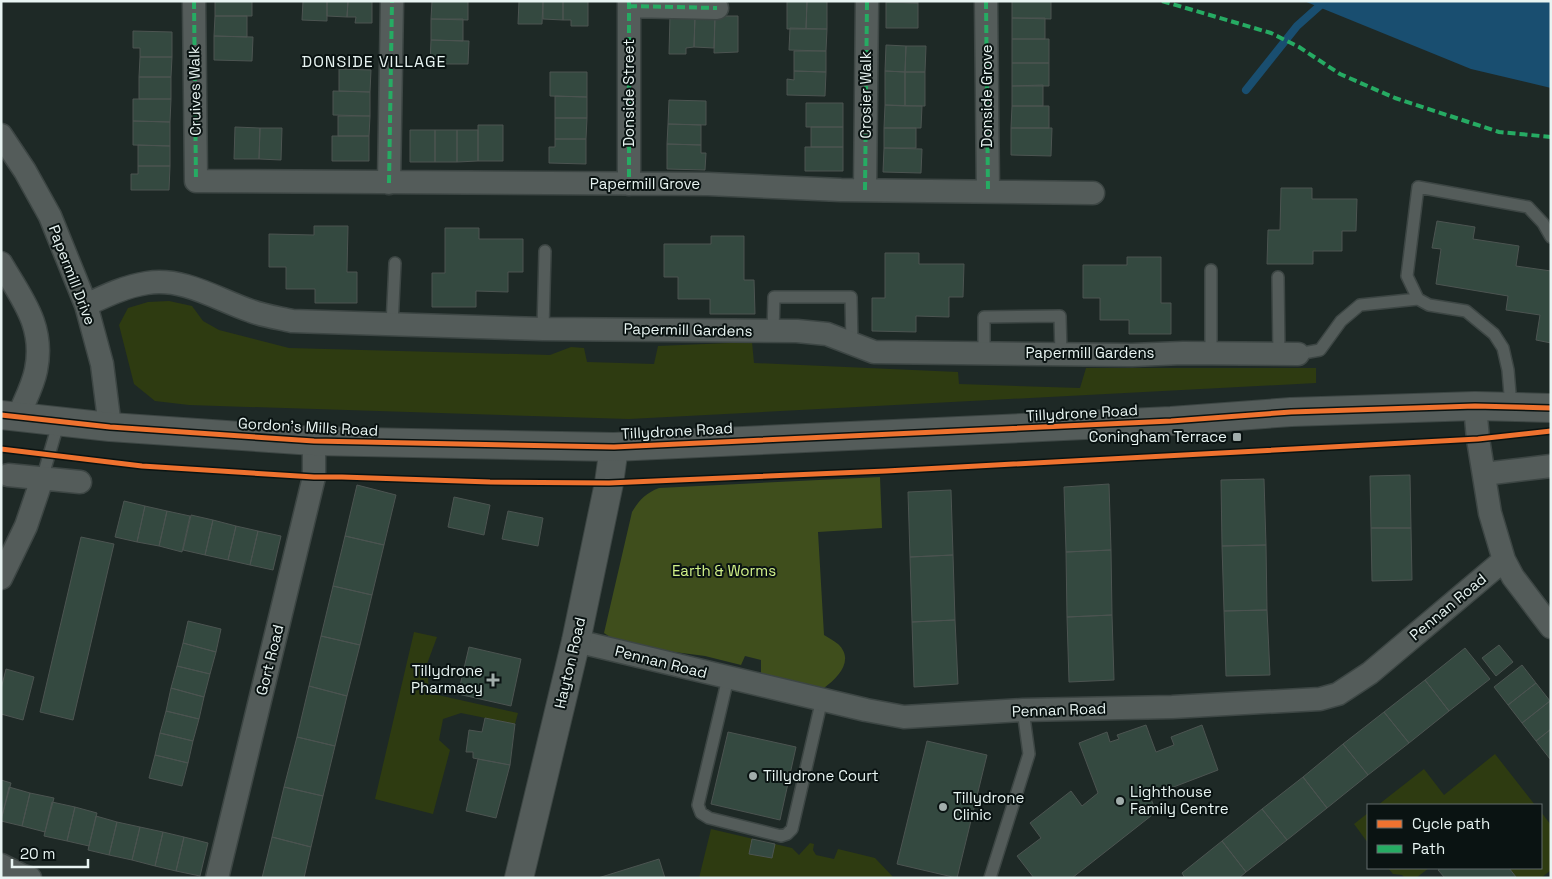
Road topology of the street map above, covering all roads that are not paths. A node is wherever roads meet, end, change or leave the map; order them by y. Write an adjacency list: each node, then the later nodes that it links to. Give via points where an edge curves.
1 (194, 1): 8 (street, Cruives Walk)
2 (392, 1): 9 (street)
3 (867, 1): 11 (street, Crosier Walk)
4 (986, 1): 12 (street, Donside Grove)
5 (629, 4): 6 (street); 10 (street, Donside Street)
6 (717, 8)
7 (1, 135): 21 (street, Papermill Drive, via 50,216)
8 (196, 181): 9 (street, Papermill Grove)
9 (389, 183): 10 (street, Papermill Grove)
10 (629, 184): 11 (street, Papermill Grove)
11 (866, 190): 12 (street, Papermill Grove)
12 (988, 191): 13 (street, Papermill Grove)
13 (1093, 192)
14 (1551, 237): 20 (lane, via 1528,207 1418,187 1406,276)
15 (545, 251): 23 (lane)
16 (1, 263): 33 (street, via 33,318 38,344 36,370)
17 (394, 263): 22 (lane)
18 (1212, 270): 27 (lane)
19 (1278, 277): 29 (lane)
20 (1418, 299): 29 (lane, via 1360,305 1341,321 1320,350); 31 (lane, via 1429,305 1466,311 1494,334 1503,348)
21 (86, 305): 22 (street, Papermill Gardens, via 148,283 175,283 252,312 292,321); 35 (street, Papermill Drive, via 102,364)
22 (392, 325): 23 (street, Papermill Gardens)
23 (542, 329): 24 (street, Papermill Gardens)
24 (773, 332): 25 (street, Papermill Gardens, via 827,334); 25 (lane, via 774,297 851,297)
25 (852, 344): 26 (street, Papermill Gardens, via 874,352)
26 (984, 352): 28 (street, Papermill Gardens); 28 (lane, via 984,317 1060,316)
27 (1211, 353): 28 (street, Papermill Gardens); 29 (street, Papermill Gardens)
28 (1061, 354)
29 (1288, 355)
30 (1475, 406): 31 (main road, Tillydrone Road); 37 (main road, Tillydrone Road, via 1291,412 1171,421); 39 (street)
31 (1511, 406): 32 (main road, Tillydrone Road)
32 (1551, 408)
33 (10, 416): 34 (main road, Gordon's Mills Road)
34 (59, 421): 35 (main road, Gordon's Mills Road); 41 (lane)
35 (110, 427): 36 (main road, Gordon's Mills Road)
36 (314, 441): 37 (main road, Gordon's Mills Road); 52 (street, Gort Road, via 314,477)
37 (614, 447): 46 (main road, Hayton Road)
38 (1551, 466): 39 (street)
39 (1484, 474): 43 (street, via 1490,513)
40 (8, 475): 41 (street)
41 (42, 479): 42 (street); 44 (street, via 26,526)
42 (80, 482)
43 (1504, 560): 45 (street, via 1518,585); 49 (street, Pennan Road, via 1370,673 1338,694 1320,699 1172,707)
44 (1, 578)
45 (1551, 627)
46 (576, 641): 47 (street, Pennan Road); 53 (main road, Hayton Road)
47 (728, 678): 48 (street, Pennan Road); 48 (lane, via 698,805 701,813 709,818 781,836 792,829)
48 (822, 699): 49 (street, Pennan Road, via 904,717)
49 (1023, 710): 54 (lane, via 1029,754)
50 (1, 865): 51 (street)
51 (30, 878)
52 (216, 878)
53 (519, 878)
54 (990, 878)

